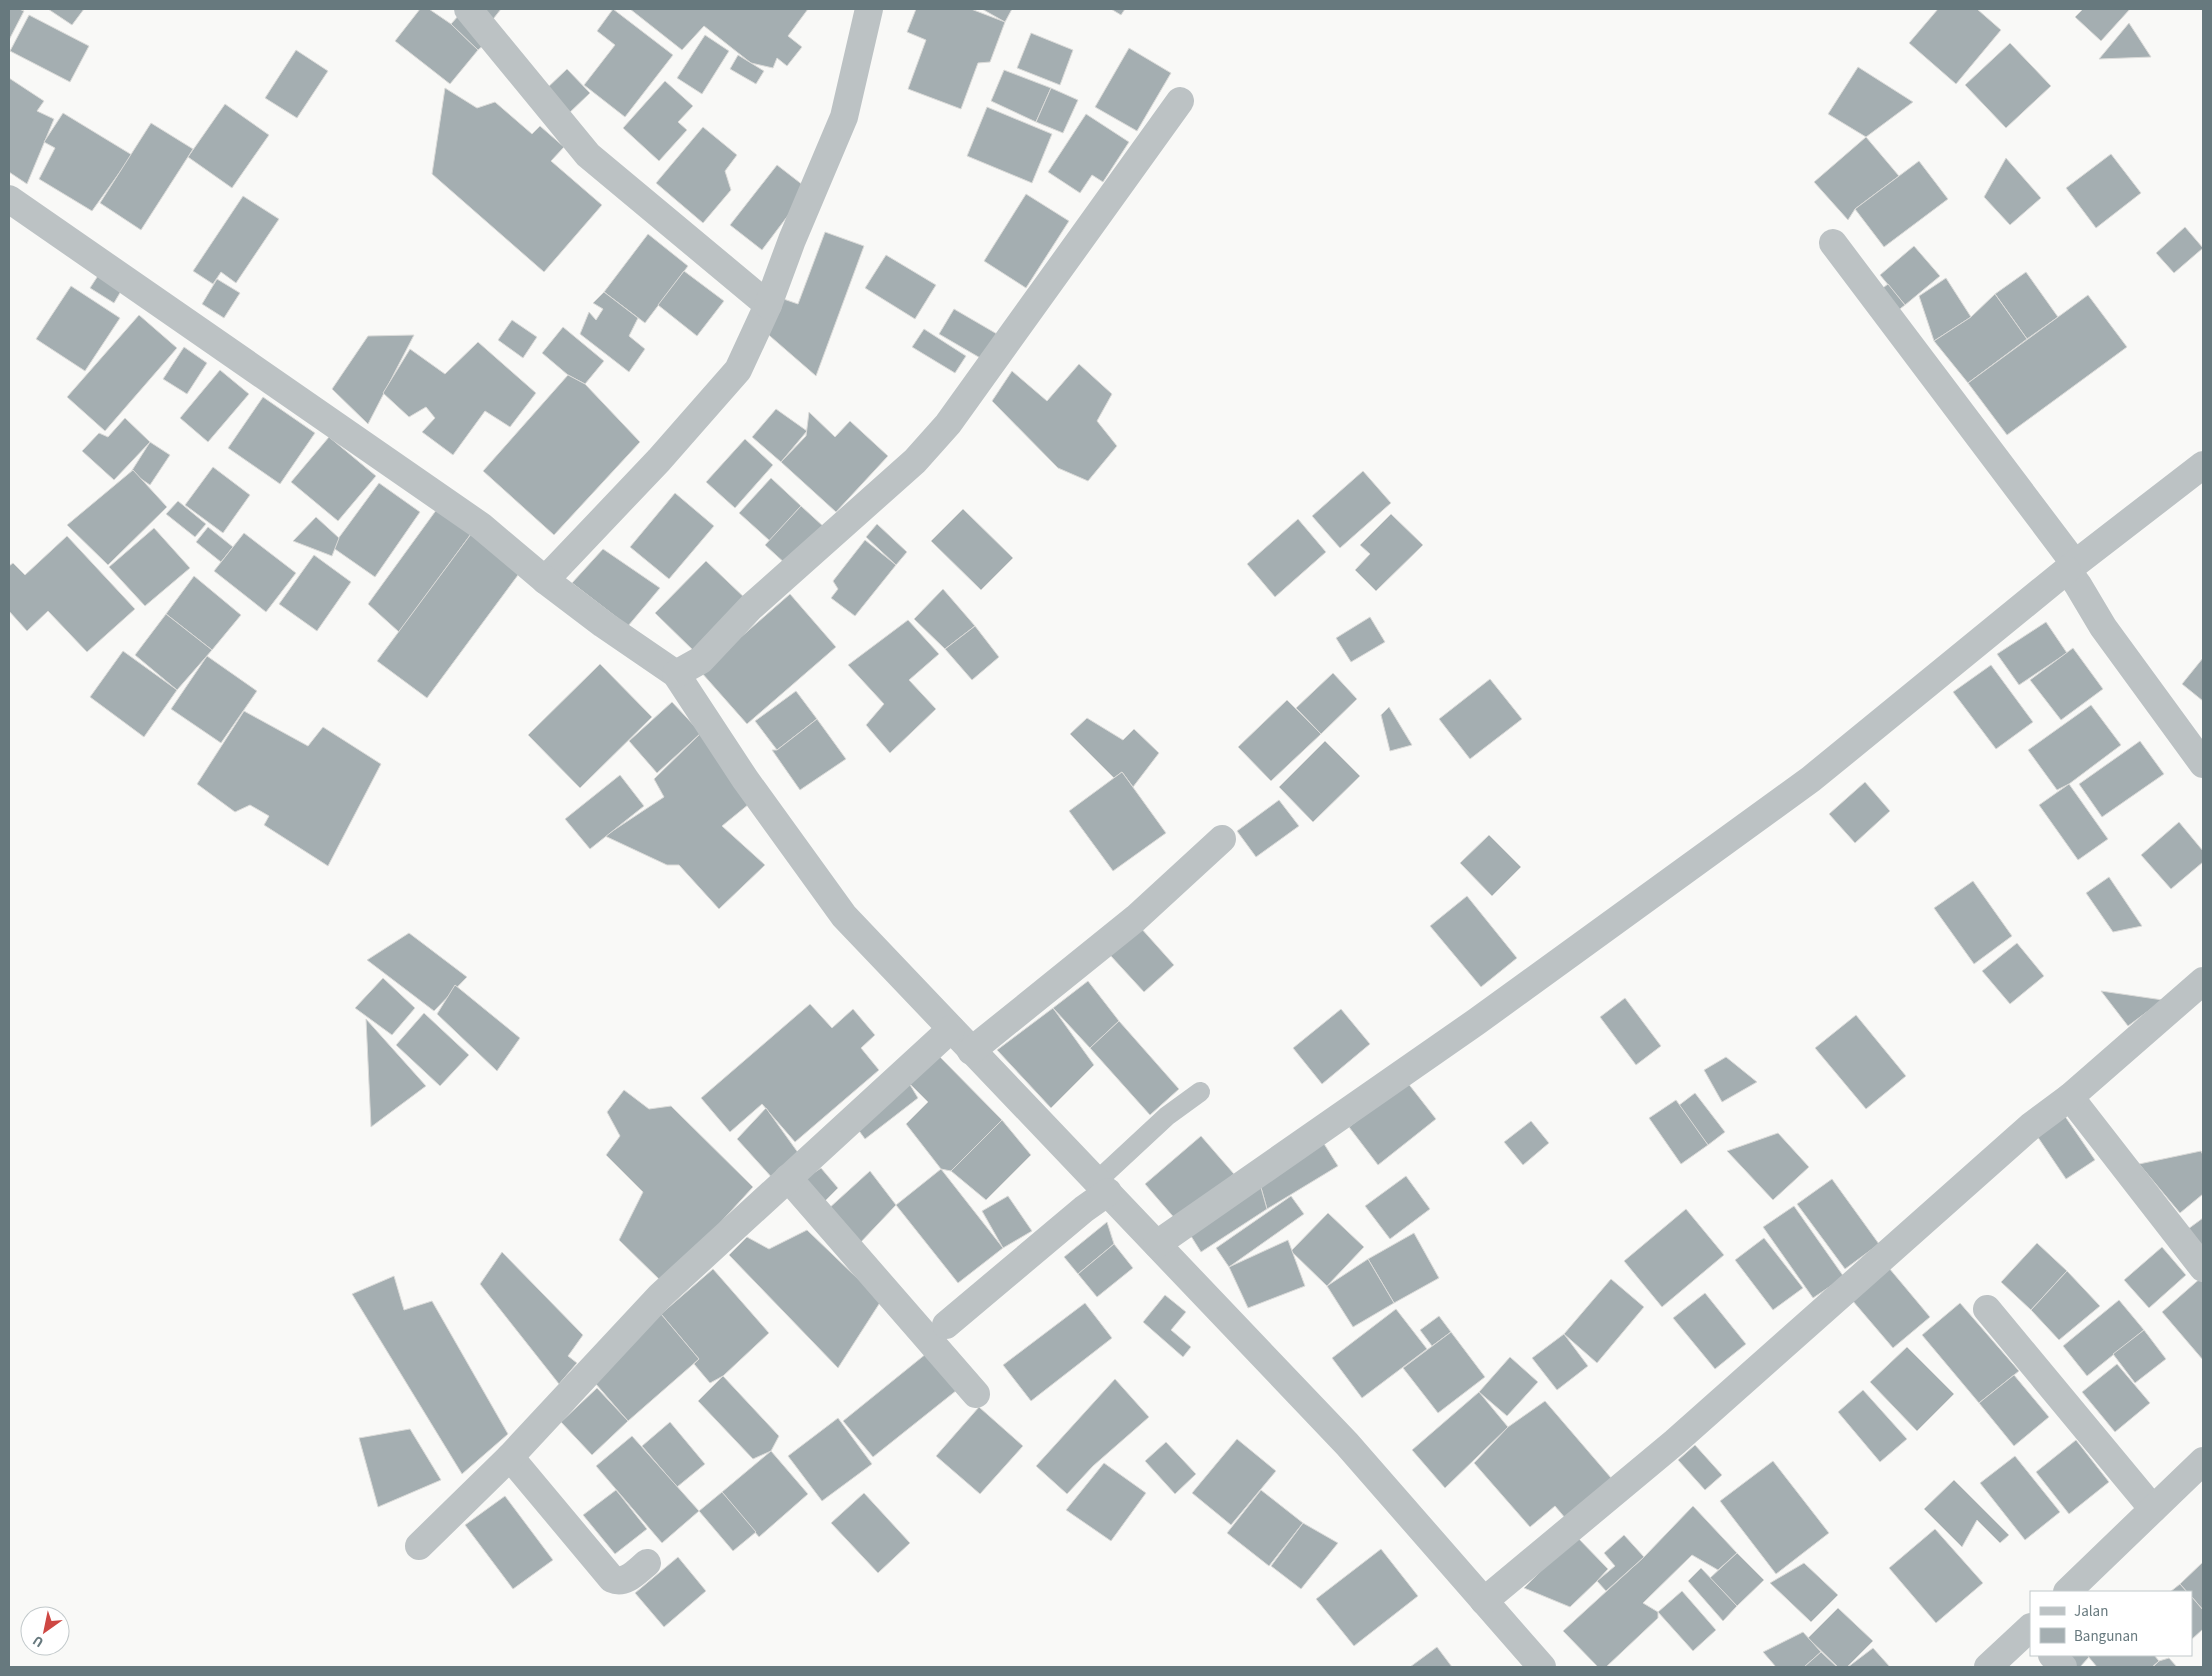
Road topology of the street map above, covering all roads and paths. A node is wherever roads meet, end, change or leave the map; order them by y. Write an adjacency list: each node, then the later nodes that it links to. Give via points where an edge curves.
1 (468, 9): 6 (street, via 588,155)
2 (869, 9): 6 (street, via 844,117)
3 (1180, 101): 10 (street, via 948,424 914,461 751,607 701,660)
4 (9, 200): 9 (street, via 481,526)
5 (1833, 243): 8 (street)
6 (768, 305): 9 (street, via 738,370)
7 (2203, 465): 8 (street)
8 (2071, 567): 11 (street, via 2103,627); 20 (street, via 1811,779 1476,1022)
9 (550, 583): 10 (street)
10 (676, 674): 14 (street, via 745,779 844,916)
11 (2203, 764)
12 (1222, 839): 15 (street, via 1136,918)
13 (2203, 981): 17 (street)
14 (951, 1029): 15 (street); 18 (street)
15 (971, 1051): 19 (street)
16 (1200, 1092): 19 (lane, via 1168,1116)
17 (2070, 1097): 21 (street); 31 (street, via 2031,1126 1675,1442)
18 (788, 1178): 24 (street); 25 (street, via 660,1296)
19 (1102, 1186): 20 (street); 23 (street, via 1084,1209)
20 (1157, 1244): 31 (street, via 1346,1444)
21 (2203, 1268)
22 (1987, 1309): 27 (street)
23 (946, 1325)
24 (976, 1394)
25 (510, 1457): 28 (street); 29 (street, via 612,1579 618,1582 625,1580)
26 (2203, 1463): 27 (street)
27 (2153, 1509): 30 (street)
28 (419, 1546)
29 (647, 1563)
30 (2068, 1591)
31 (1484, 1601): 34 (street)
32 (2030, 1628): 35 (street)
33 (2053, 1656): 36 (street)
34 (1542, 1667)
35 (1988, 1667)
36 (2063, 1667)

